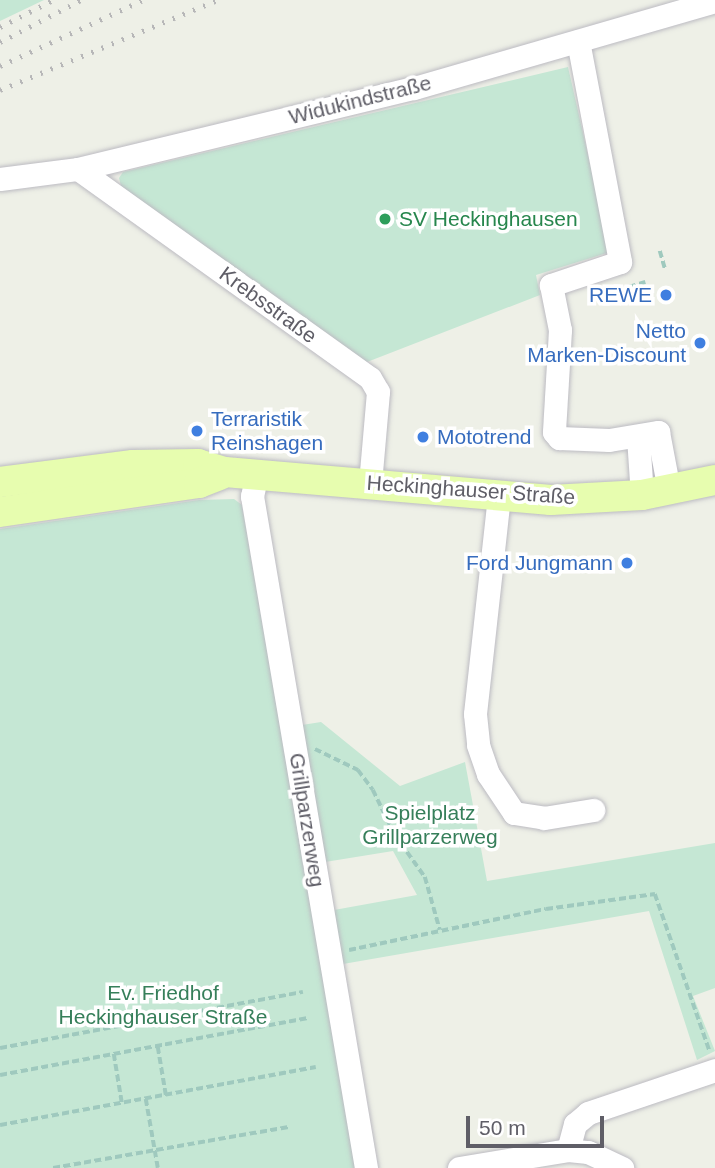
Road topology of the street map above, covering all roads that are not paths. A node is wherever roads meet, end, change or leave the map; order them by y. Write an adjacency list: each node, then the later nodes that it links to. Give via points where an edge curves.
1 (715, 1): 2 (street, Widukindstraße)
2 (578, 41): 3 (street, Widukindstraße, via 414,88); 10 (street, via 620,262 551,285 560,330 554,432 559,438 648,434)
3 (78, 169): 4 (street, Widukindstraße); 9 (street, Krebsstraße, via 370,379 378,392)
4 (0, 179)
5 (226, 472): 6 (main road, Heckinghauser Straße); 8 (main road, Heckinghauser Straße, via 198,464 133,465); 12 (main road, Heckinghauser Straße, via 199,483)
6 (257, 473): 9 (main road, Heckinghauser Straße); 16 (street, Grillparzerweg, via 252,496)
7 (715, 480): 10 (main road, Heckinghauser Straße)
8 (0, 482)
9 (370, 483): 11 (main road, Heckinghauser Straße)
10 (656, 493): 11 (main road, Heckinghauser Straße, via 551,500)
11 (499, 496): 13 (street, via 475,715 478,745 488,774 514,813 544,818)
12 (0, 512)
13 (593, 810)
14 (715, 1070): 15 (street, via 588,1114 575,1124)
15 (568, 1150): 17 (street); 18 (street, via 588,1152)
16 (366, 1168)
17 (459, 1168)
18 (622, 1168)

